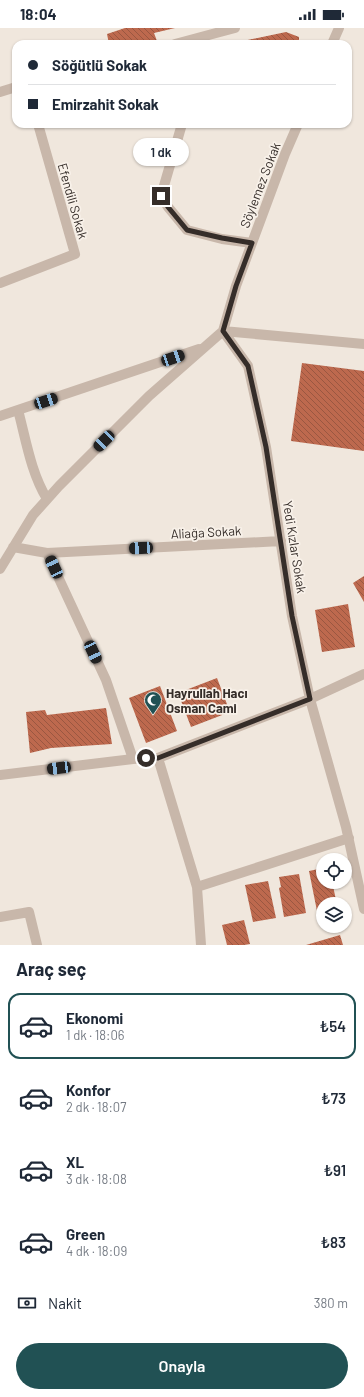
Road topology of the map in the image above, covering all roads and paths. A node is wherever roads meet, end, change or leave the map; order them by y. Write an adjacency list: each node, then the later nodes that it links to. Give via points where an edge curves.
1 (235, 28): 3 (street)
2 (339, 28): 4 (street)
3 (205, 40)
4 (334, 40)
5 (12, 88): 6 (street)
6 (0, 92)
7 (39, 128): 11 (street, Efendili Sokak, via 75,254)
8 (181, 128): 10 (street, via 161,196 187,230)
9 (296, 128): 10 (street, Söylemez Sokak)
10 (252, 243): 12 (street, Söylemez Sokak)
11 (0, 283)
12 (223, 331): 13 (street); 14 (street); 18 (street, Yedi Kızlar Sokak, via 248,366 266,447)
13 (364, 344)
14 (205, 347): 15 (street); 17 (street, via 149,396)
15 (18, 410): 16 (street); 17 (street, via 40,487)
16 (0, 416)
17 (48, 499): 19 (street, via 33,515)
18 (281, 541): 20 (street, Aliağa Sokak); 23 (street, Yedi Kızlar Sokak, via 292,616)
19 (14, 547): 20 (street, Aliağa Sokak); 21 (street)
20 (47, 553): 25 (street, via 106,680)
21 (0, 570)
22 (364, 674): 23 (street)
23 (310, 699): 24 (street); 27 (street, Yedi Kızlar Sokak)
24 (158, 758): 25 (street); 28 (street)
25 (133, 759): 26 (street)
26 (0, 775)
27 (349, 838): 28 (street); 29 (street, Yedi Kızlar Sokak)
28 (197, 887): 32 (street)
29 (364, 909)
30 (0, 917): 31 (street, via 29,912)
31 (37, 945)
32 (201, 945)

